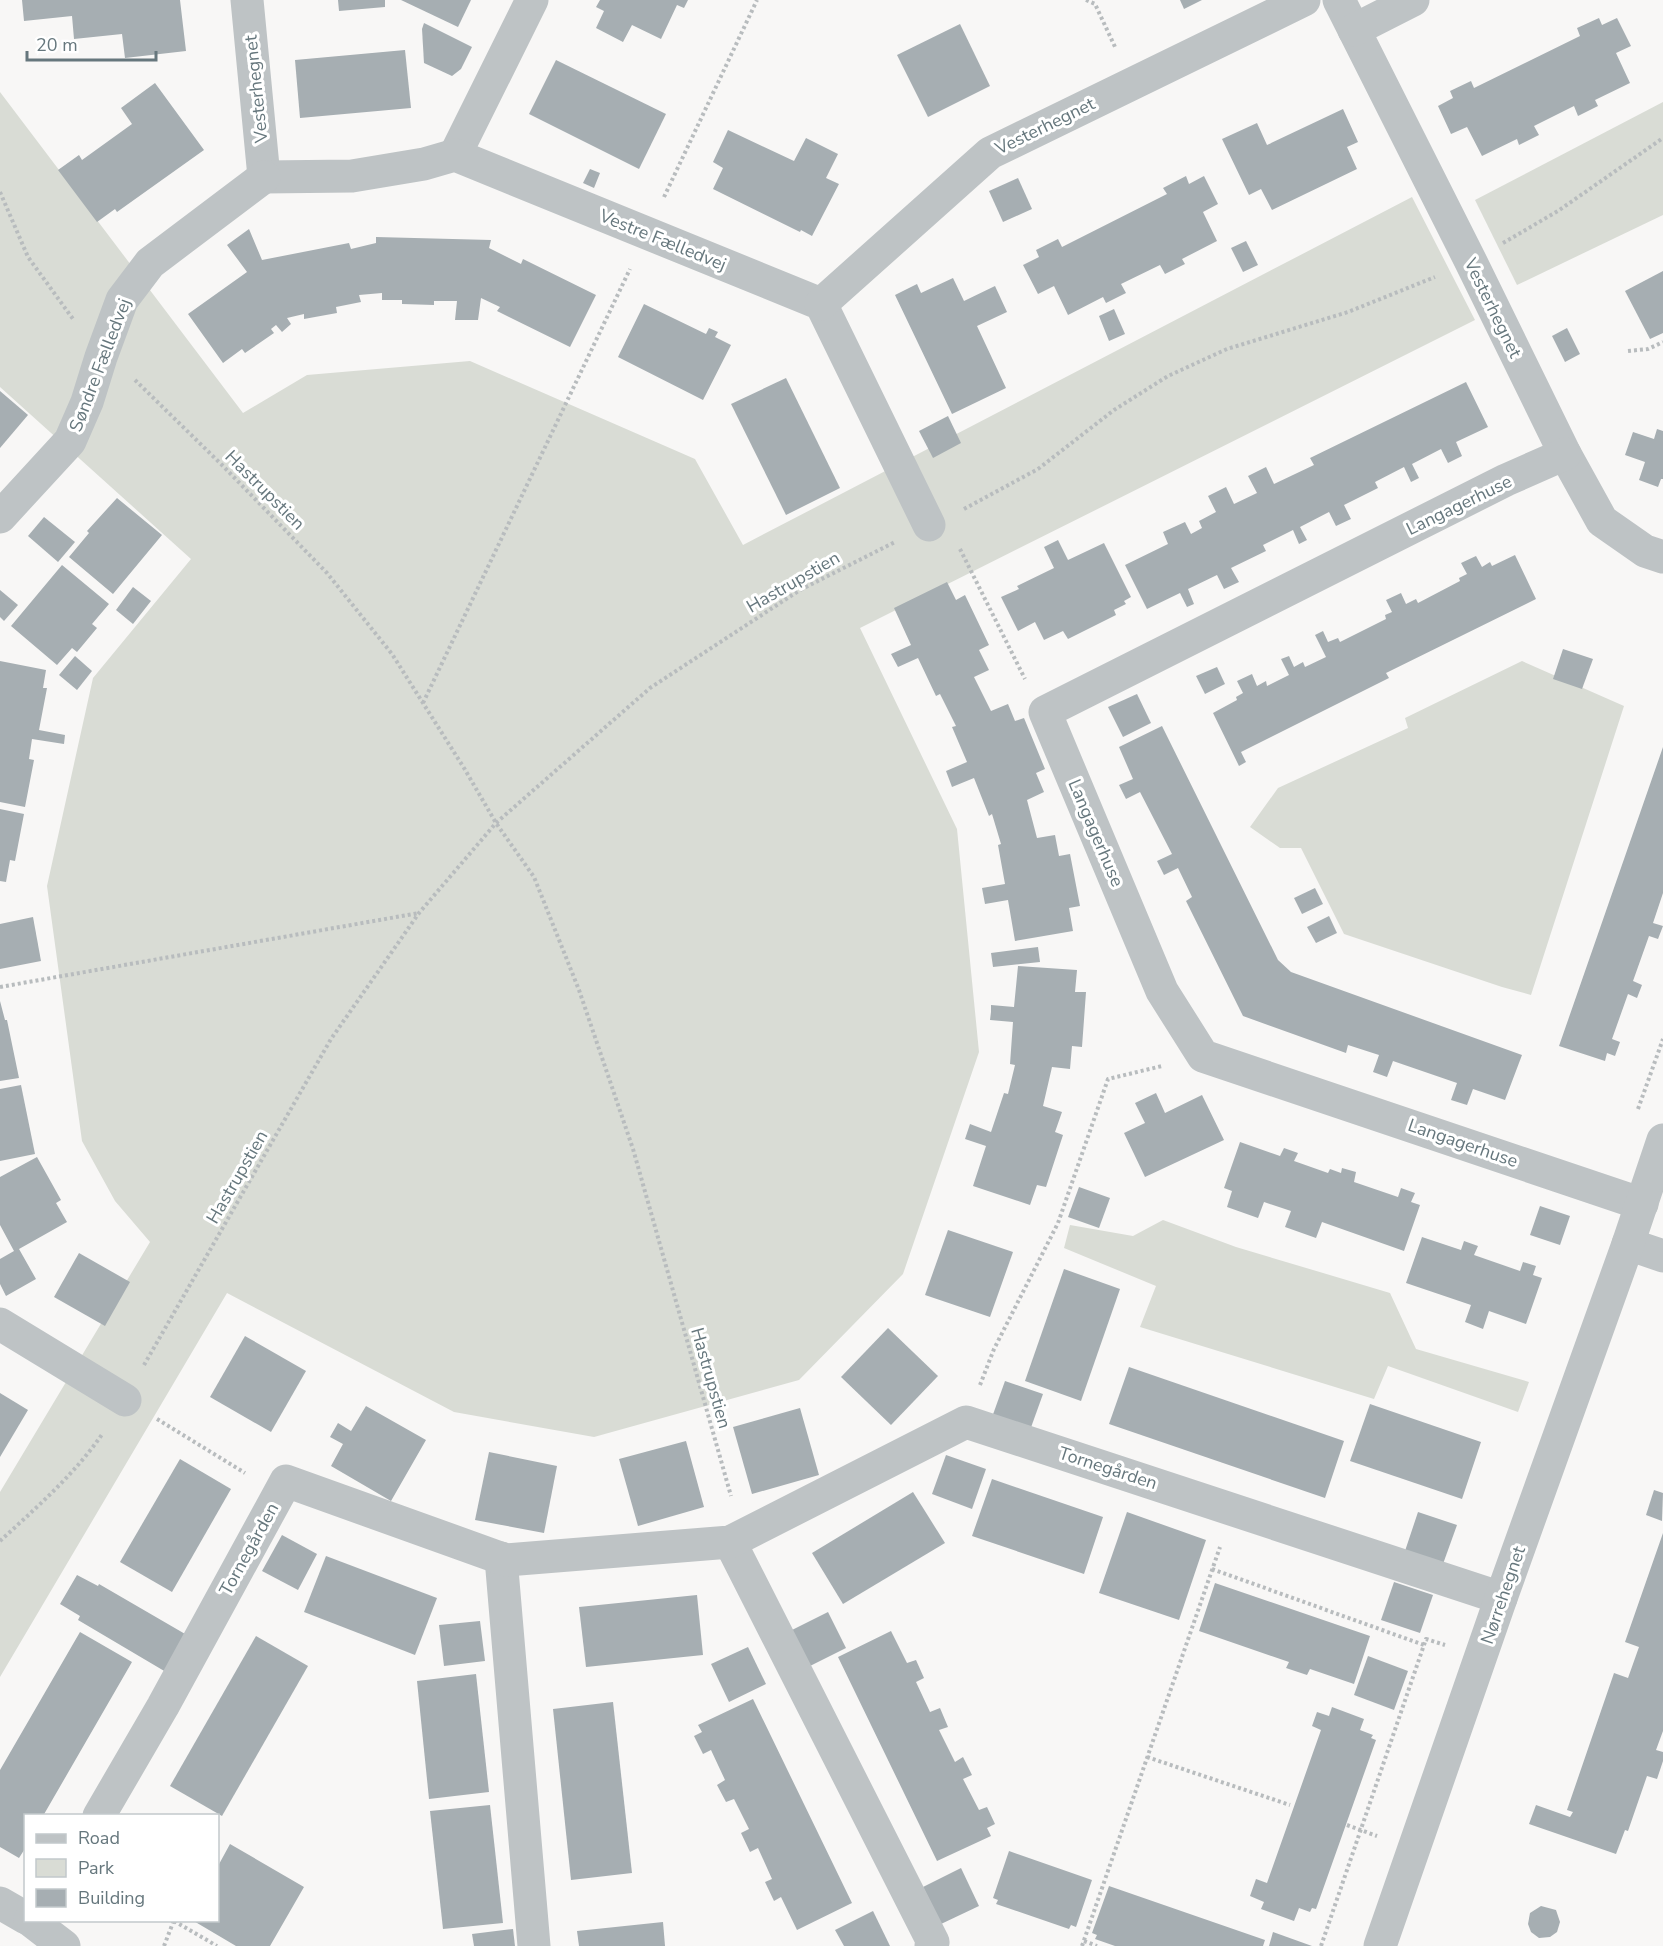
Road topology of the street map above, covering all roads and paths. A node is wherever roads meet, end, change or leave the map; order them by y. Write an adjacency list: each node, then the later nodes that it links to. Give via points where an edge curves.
1 (247, 0): 12 (street, Vesterhegnet)
2 (532, 0): 11 (street)
3 (758, 0): 14 (path)
4 (1086, 0): 9 (path, via 1095,4)
5 (1305, 0): 9 (street, Vesterhegnet)
6 (1340, 0): 8 (street, Vesterhegnet)
7 (1413, 0): 8 (street)
8 (1354, 30): 15 (street, Vesterhegnet)
9 (1133, 84): 16 (street, Vesterhegnet, via 990,153)
10 (1663, 138): 15 (path, Hastrupstien, via 1558,212)
11 (455, 155): 12 (street, via 352,176); 14 (street, Vestre Fælledvej)
12 (264, 177): 19 (street, Søndre Fælledvej, via 150,263 122,300)
13 (0, 192): 19 (path, Hastrupstien, via 28,257)
14 (647, 233): 16 (street, Vestre Fælledvej); 24 (path)
15 (1471, 262): 20 (street, Vesterhegnet); 22 (path, Hastrupstien, via 1348,312 1227,349 1168,376 1114,410 1038,469)
16 (821, 304): 22 (street)
17 (1663, 342): 18 (path, via 1648,349)
18 (1628, 351)
19 (101, 357): 21 (street, Søndre Fælledvej, via 70,441); 24 (path, Hastrupstien, via 136,381 327,573 392,654)
20 (1565, 454): 23 (street, Vesterhegnet, via 1602,521 1645,551); 25 (street, Langagerhuse)
21 (0, 517)
22 (937, 522): 25 (path); 26 (path, Hastrupstien, via 800,590 650,688)
23 (1663, 557)
24 (423, 704): 26 (path, Hastrupstien)
25 (1045, 712): 29 (street, Langagerhuse, via 1162,991)
26 (496, 823): 27 (path, Hastrupstien); 41 (path, Hastrupstien, via 534,877 579,990 629,1139 733,1503)
27 (419, 914): 28 (path); 35 (path, Hastrupstien, via 331,1039)
28 (0, 987)
29 (1203, 1056): 31 (street, Langagerhuse); 37 (path, via 1108,1079 1058,1224 994,1349)
30 (1663, 1140): 31 (street, Nørrehegnet)
31 (1642, 1204): 32 (street, Nørrehegnet)
32 (1628, 1244): 33 (street); 44 (street, Nørrehegnet)
33 (1663, 1256)
34 (0, 1324): 35 (street)
35 (124, 1400): 40 (path, Hastrupstien, via 91,1451)
36 (158, 1420): 38 (path)
37 (966, 1422): 39 (street, Tornegården); 41 (street, Tornegården)
38 (279, 1494): 42 (street, Tornegården, via 286,1481); 49 (street, Tornegården)
39 (1233, 1509): 43 (path); 44 (street, Tornegården)
40 (0, 1541)
41 (730, 1542): 42 (street, Tornegården); 59 (street)
42 (501, 1558): 63 (street)
43 (1212, 1569): 45 (path); 47 (path)
44 (1501, 1598): 66 (street, Nørrehegnet)
45 (1424, 1645): 46 (path, via 1426,1639); 51 (path)
46 (1452, 1647)
47 (1147, 1757): 48 (path); 58 (path)
48 (1290, 1805)
49 (100, 1814)
50 (1347, 1825): 51 (path)
51 (1360, 1830): 52 (path); 65 (path)
52 (1386, 1839)
53 (0, 1903): 54 (street)
54 (24, 1916)
55 (33, 1922): 60 (street)
56 (174, 1922): 61 (path)
57 (176, 1922): 62 (path)
58 (1083, 1944): 64 (path)
59 (936, 1945)
60 (64, 1946)
61 (164, 1946)
62 (217, 1946)
63 (534, 1946)
64 (1097, 1946)
65 (1320, 1946)
66 (1380, 1946)

